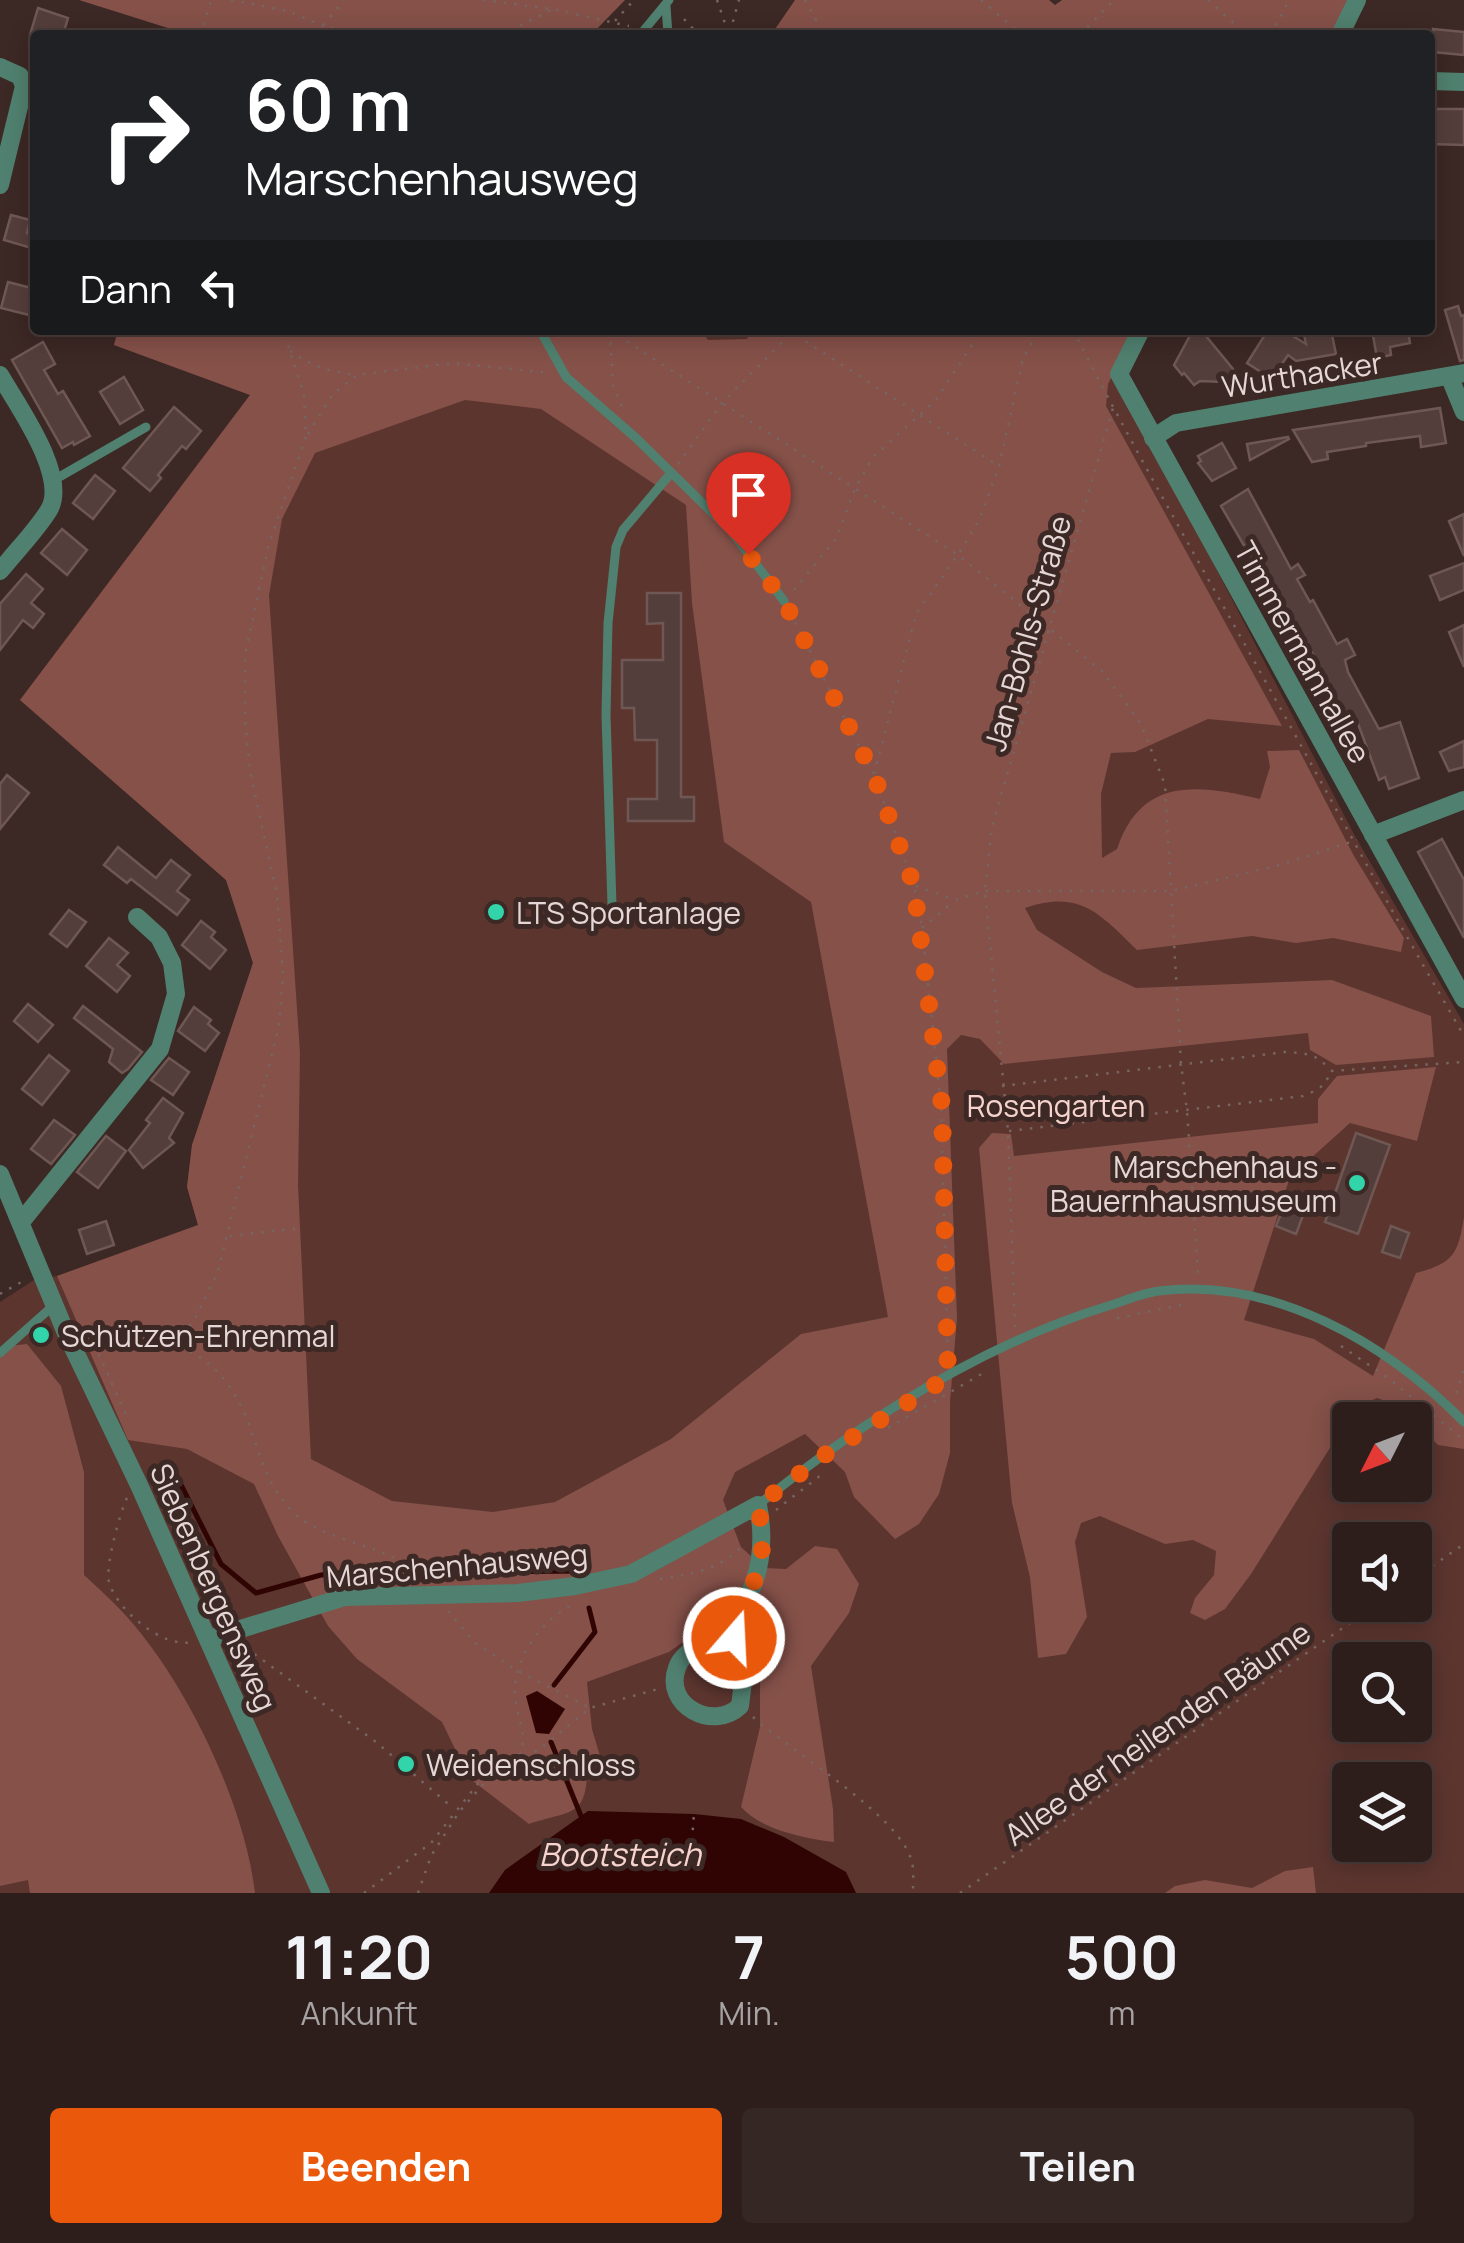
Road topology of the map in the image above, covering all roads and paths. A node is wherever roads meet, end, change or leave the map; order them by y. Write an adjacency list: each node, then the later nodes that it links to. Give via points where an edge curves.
1 (211, 0): 19 (path)
2 (231, 0): 18 (path)
3 (344, 0): 18 (path)
4 (483, 0): 15 (path)
5 (634, 0): 17 (path)
6 (717, 0): 27 (path)
7 (739, 0): 28 (path)
8 (806, 0): 29 (path)
9 (981, 0): 30 (path)
10 (1114, 0): 31 (path)
11 (1208, 0): 32 (path)
12 (1289, 0): 33 (path)
13 (1357, 0): 34 (street)
14 (668, 3): 24 (lane); 25 (lane)
15 (552, 9): 17 (path); 22 (path)
16 (684, 19): 26 (path)
17 (614, 22): 23 (path)
18 (323, 26): 20 (path); 21 (path)
19 (202, 30)
20 (322, 30)
21 (340, 30)
22 (511, 30)
23 (634, 30)
24 (645, 30)
25 (668, 30)
26 (694, 30)
27 (727, 30)
28 (730, 30)
29 (821, 30)
30 (1016, 30)
31 (1085, 30)
32 (1241, 30)
33 (1273, 30)
34 (1342, 30)
35 (0, 67): 38 (street, via 20,76 24,86)
36 (1435, 81): 37 (street)
37 (1464, 82)
38 (0, 185)
39 (288, 335): 49 (path)
40 (542, 335): 53 (lane)
41 (609, 335): 61 (path, via 613,386)
42 (617, 335): 55 (path)
43 (787, 335): 55 (path)
44 (797, 335): 58 (path)
45 (976, 335): 58 (path, via 936,401)
46 (1036, 335): 63 (path, via 1024,358)
47 (1076, 335): 56 (path)
48 (1139, 335): 54 (street, via 1120,374)
49 (289, 350): 51 (path, via 330,372); 60 (path, via 304,392)
50 (0, 375): 65 (street)
51 (357, 375): 53 (path, via 453,363); 60 (path, via 333,394)
52 (1457, 375): 57 (street); 62 (street, Wurthacker, via 1176,424)
53 (566, 377): 61 (lane)
54 (1130, 396): 56 (path); 62 (street, Timmermannallee)
55 (722, 403): 64 (path); 66 (path)
56 (1113, 408): 70 (path, Jan-Bohls-Straße); 74 (path)
57 (1464, 412)
58 (918, 416): 63 (path); 66 (path, via 873,457)
59 (146, 426): 65 (lane)
60 (306, 436): 93 (path, via 269,544 245,655 250,770 277,896 283,974 279,1026)
61 (636, 438): 64 (lane)
62 (1153, 438): 73 (street, Timmermannallee)
63 (998, 466): 67 (path)
64 (671, 473): 69 (lane, via 731,531); 79 (lane, via 622,530 616,547 606,714)
65 (54, 480): 68 (street, via 52,506)
66 (854, 489): 67 (path); 69 (path, via 836,539)
67 (958, 556): 70 (path); 71 (path, via 916,614)
68 (0, 571)
69 (784, 601): 71 (path)
70 (1048, 628): 76 (path, via 1102,672 1141,724 1165,786); 77 (path, Jan-Bohls-Straße, via 992,827)
71 (874, 775): 75 (path)
72 (1464, 800): 73 (street)
73 (1373, 835): 74 (path); 82 (street, Timmermannallee)
74 (1351, 842): 76 (path); 83 (path)
75 (914, 886): 78 (path); 81 (path)
76 (1172, 890): 77 (path); 85 (path)
77 (985, 891): 78 (path); 87 (path, Jan-Bohls-Straße)
78 (955, 900): 81 (path)
79 (612, 905)
80 (137, 917): 91 (street, via 172,963 176,994 160,1049)
81 (922, 928): 107 (path, via 942,1106)
82 (1464, 1000)
83 (1464, 1036)
84 (1464, 1062): 86 (path)
85 (1181, 1064): 86 (path, via 1286,1052 1314,1055); 87 (path); 88 (path)
86 (1330, 1071): 88 (path, via 1328,1081 1303,1096)
87 (1002, 1086): 89 (path, Jan-Bohls-Straße)
88 (1188, 1111): 89 (path); 95 (path)
89 (1008, 1131): 101 (path, Jan-Bohls-Straße)
90 (2, 1186): 91 (street, Siebenbergensweg)
91 (21, 1222): 94 (street, Siebenbergensweg)
92 (300, 1228): 93 (path)
93 (229, 1236): 103 (path, via 204,1302)
94 (40, 1270): 96 (path); 98 (street, Siebenbergensweg)
95 (1200, 1290): 101 (lane, Marschenhausweg, via 1157,1291); 108 (lane, Marschenhausweg, via 1280,1304 1330,1322 1402,1367)
96 (0, 1294)
97 (1186, 1304): 99 (path)
98 (54, 1305): 100 (street, Siebenbergensweg); 104 (lane)
99 (1102, 1321)
100 (66, 1332): 103 (path); 113 (street, Siebenbergensweg)
101 (1016, 1338): 107 (lane, Marschenhausweg)
102 (1332, 1340): 111 (path)
103 (178, 1343): 118 (path, via 230,1384 260,1465 294,1513 398,1560)
104 (0, 1353)
105 (1464, 1368): 108 (path)
106 (988, 1370): 110 (path)
107 (948, 1377): 114 (lane, Marschenhausweg, via 840,1444)
108 (1451, 1409): 109 (lane, Marschenhausweg)
109 (1464, 1422)
110 (880, 1432)
111 (1464, 1440)
112 (833, 1465): 114 (path)
113 (138, 1485): 122 (street, Siebenbergensweg); 122 (path, via 124,1501 109,1567 114,1592 162,1638 182,1645)
114 (760, 1514): 117 (path, via 732,1558); 118 (street, Marschenhausweg, via 631,1574 518,1594); 120 (street, via 760,1573)
115 (1464, 1544): 116 (path)
116 (1432, 1566)
117 (655, 1580)
118 (435, 1593): 122 (street, Marschenhausweg, via 345,1598); 123 (path, via 474,1642)
119 (571, 1606): 123 (path, via 537,1636)
120 (729, 1622): 124 (street, via 685,1655); 125 (street, via 741,1670)
121 (1351, 1622): 134 (path, Allee der heilenden Bäume)
122 (216, 1636): 127 (path, via 376,1742); 130 (street, Siebenbergensweg)
123 (516, 1670): 126 (path); 127 (path, via 521,1752 483,1778)
124 (674, 1684): 125 (street, via 682,1702 705,1716); 126 (path)
125 (740, 1706): 133 (path, via 892,1830 912,1860)
126 (590, 1708): 127 (path, via 486,1780)
127 (457, 1811): 131 (path, via 431,1843); 132 (path)
128 (694, 1814): 129 (path)
129 (692, 1852)
130 (321, 1893)
131 (364, 1893)
132 (418, 1893)
133 (913, 1893)
134 (960, 1893)

